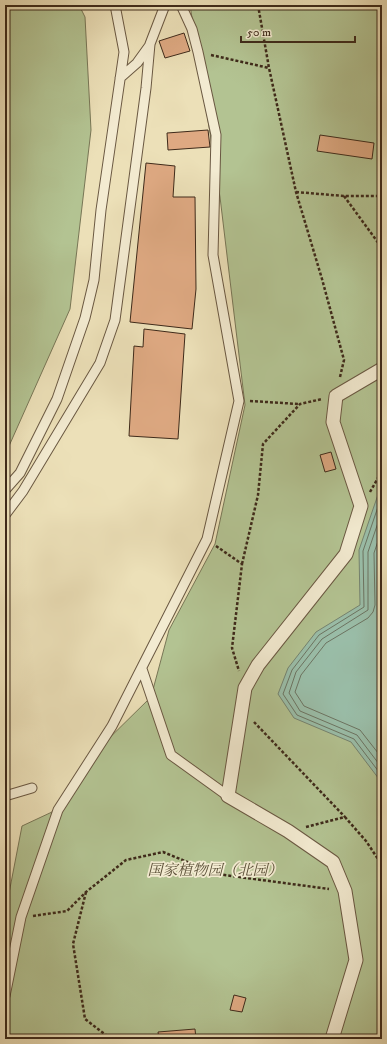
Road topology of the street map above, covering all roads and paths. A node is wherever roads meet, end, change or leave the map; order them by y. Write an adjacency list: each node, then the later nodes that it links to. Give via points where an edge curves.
1 (115, 5): 10 (lane, via 124,52)
2 (165, 5): 7 (lane)
3 (181, 5): 8 (lane, via 192,29)
4 (258, 5): 9 (path)
5 (369, 5): 6 (path)
6 (382, 11)
7 (150, 44): 10 (lane, via 137,63); 22 (lane, via 115,320 100,362 23,491)
8 (198, 52): 9 (path); 17 (lane, via 216,135 213,255)
9 (269, 68): 11 (path)
10 (120, 78): 20 (lane, via 94,280 85,318 57,399 20,473)
11 (296, 192): 12 (path); 16 (path, via 344,360)
12 (344, 196): 13 (path); 14 (path)
13 (382, 196)
14 (382, 248)
15 (382, 369): 16 (street)
16 (336, 396): 18 (path); 21 (street, via 333,422)
17 (239, 401): 18 (path); 23 (lane)
18 (300, 404): 24 (path, via 263,444 258,495)
19 (382, 471): 21 (path)
20 (5, 490)
21 (362, 506): 26 (street, via 346,554 258,665)
22 (5, 515)
23 (207, 539): 24 (path); 25 (lane)
24 (242, 564): 26 (path, via 232,648)
25 (142, 669): 30 (lane, via 171,755); 36 (lane, via 112,726 58,810)
26 (245, 688): 27 (street)
27 (242, 708): 30 (street); 31 (path)
28 (32, 788): 29 (lane)
29 (5, 796)
30 (228, 796): 32 (street)
31 (345, 817): 32 (path); 33 (path)
32 (288, 831): 34 (street, via 332,862)
33 (382, 865)
34 (345, 891): 35 (path, via 217,874 163,852 126,860); 39 (street, via 356,960)
35 (86, 892): 36 (path, via 67,911); 38 (path, via 73,944 84,1019)
36 (21, 917): 37 (lane)
37 (5, 996)
38 (111, 1039)
39 (332, 1039)

